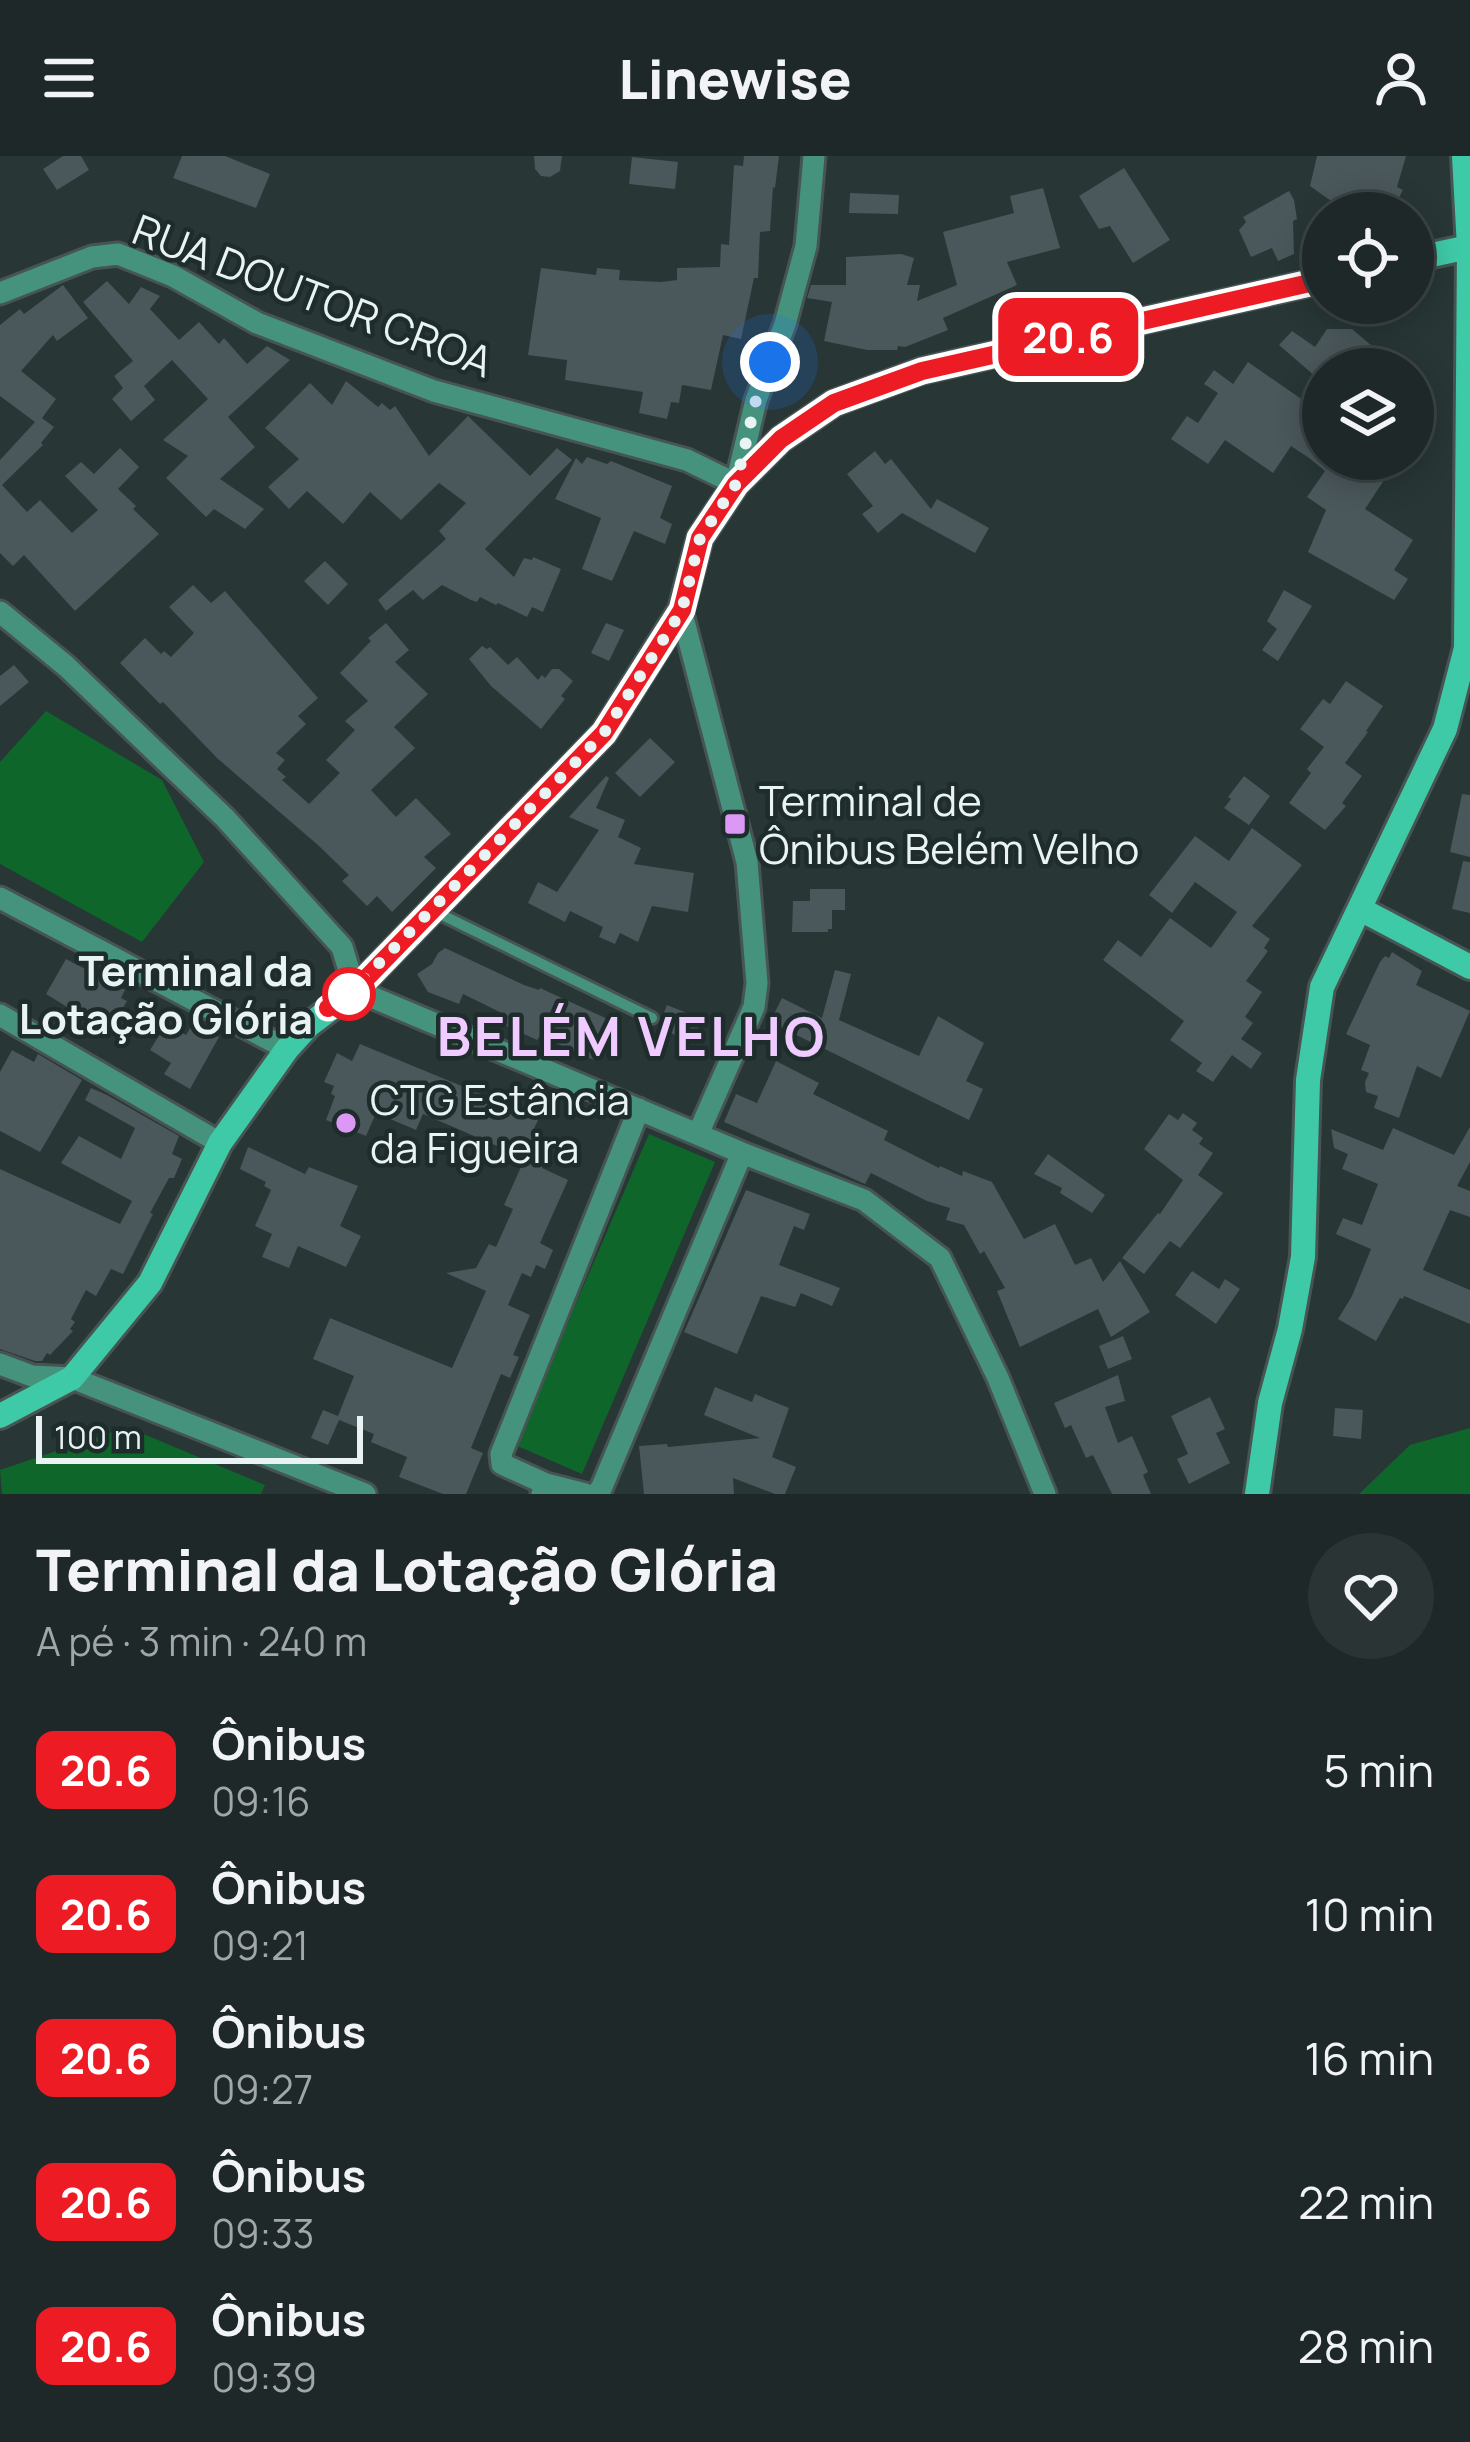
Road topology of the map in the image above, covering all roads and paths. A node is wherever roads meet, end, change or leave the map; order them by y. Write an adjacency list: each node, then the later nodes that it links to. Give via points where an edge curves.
1 (814, 156): 7 (street, via 806,246)
2 (1464, 156): 3 (main road)
3 (1469, 247): 4 (main road); 11 (main road, via 1466,648 1445,729)
4 (1434, 255)
5 (1302, 285): 7 (main road, via 922,371 834,403 781,439)
6 (0, 293): 7 (street, RUA DOUTOR CROA, via 118,254 257,323 434,391 687,460)
7 (736, 484): 8 (main road, via 700,538)
8 (682, 610): 12 (main road, via 604,733); 19 (street, via 748,862 757,983)
9 (0, 612): 14 (street, via 225,818 342,947)
10 (0, 898): 17 (street)
11 (1360, 909): 13 (main road); 30 (main road, via 1322,987 1308,1080 1303,1257)
12 (432, 910): 14 (main road); 16 (lane)
13 (1470, 967)
14 (355, 990): 17 (main road); 18 (street)
15 (0, 1016): 20 (street)
16 (652, 1018)
17 (287, 1049): 20 (main road)
18 (638, 1109): 19 (street); 25 (street, via 500,1454 502,1464)
19 (698, 1134): 21 (street)
20 (220, 1143): 23 (main road, via 150,1283)
21 (742, 1153): 28 (street); 29 (street, via 864,1200 940,1258)
22 (0, 1364): 23 (street)
23 (72, 1378): 24 (main road); 26 (street)
24 (0, 1416)
25 (544, 1489): 27 (street)
26 (365, 1494)
27 (585, 1494)
28 (596, 1494)
29 (1045, 1494)
30 (1257, 1494)

